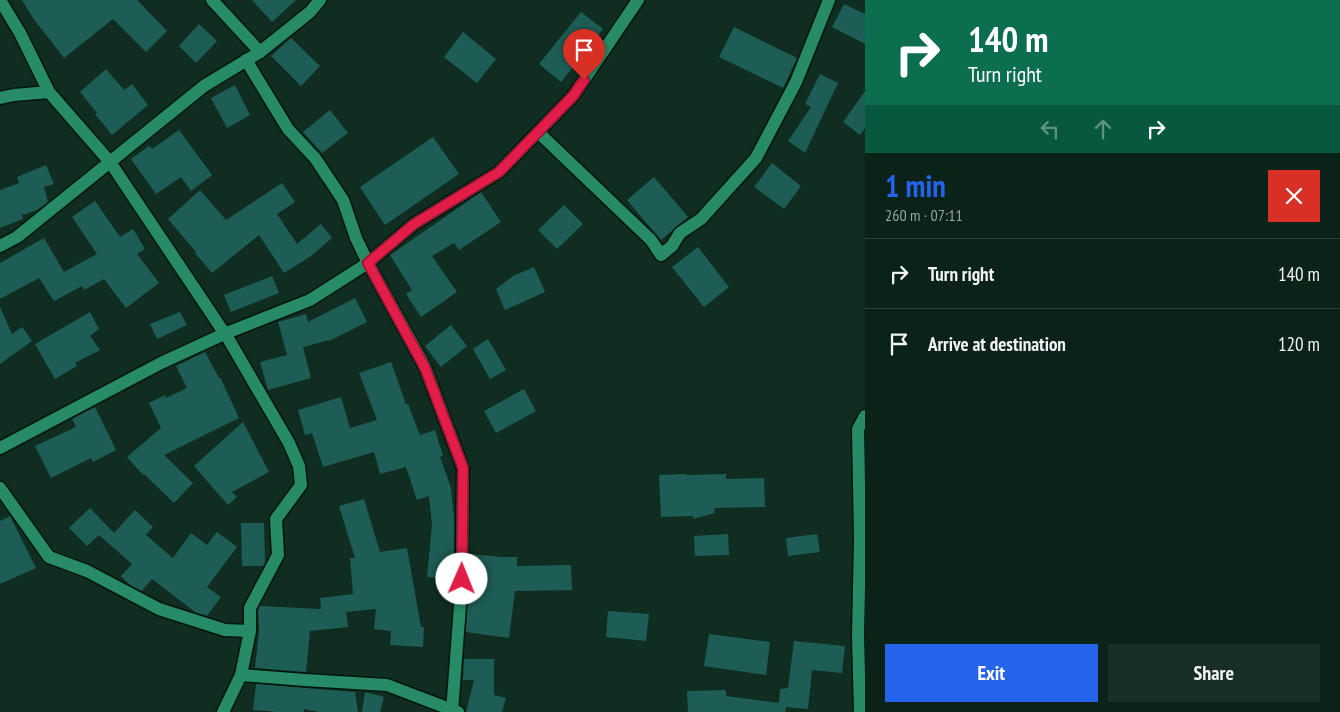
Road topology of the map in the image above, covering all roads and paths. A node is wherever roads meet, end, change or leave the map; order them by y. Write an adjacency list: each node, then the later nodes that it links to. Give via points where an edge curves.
1 (0, 0): 8 (street)
2 (212, 0): 6 (street)
3 (320, 0): 6 (street, via 310,12)
4 (638, 0): 10 (street, via 573,96)
5 (829, 0): 10 (street, via 796,82 756,158 701,218 680,233 661,255 651,240)
6 (260, 52): 7 (street)
7 (246, 60): 11 (street, via 204,86); 13 (street, via 288,129 315,158 343,200)
8 (49, 92): 9 (street); 11 (street)
9 (0, 98)
10 (538, 132): 13 (street, via 499,172 414,224)
11 (110, 162): 12 (street); 14 (street)
12 (0, 246)
13 (368, 263): 14 (street, via 310,300); 20 (street, via 425,368 463,468 462,579)
14 (224, 334): 16 (street, via 160,363); 18 (street, via 300,466 301,485 276,519 278,555 250,608)
15 (865, 416): 22 (street, via 858,429)
16 (0, 448)
17 (0, 488): 18 (street, via 49,557 87,571 159,609 225,630)
18 (250, 631): 19 (street)
19 (241, 674): 20 (street, via 387,685); 21 (street)
20 (454, 711)
21 (222, 712)
22 (860, 712)

